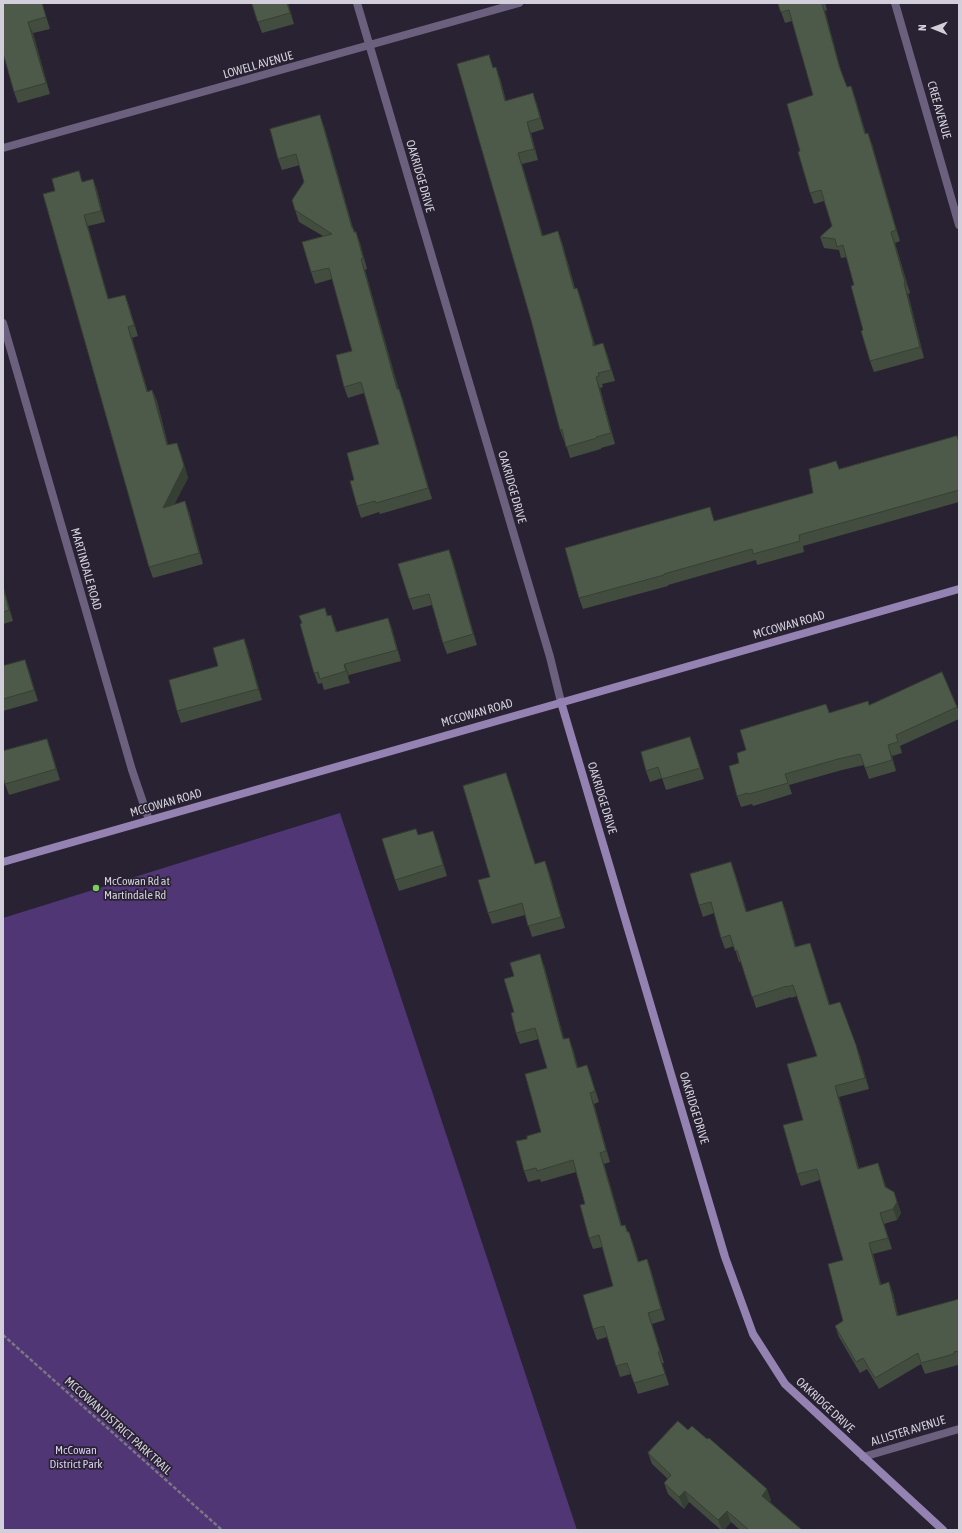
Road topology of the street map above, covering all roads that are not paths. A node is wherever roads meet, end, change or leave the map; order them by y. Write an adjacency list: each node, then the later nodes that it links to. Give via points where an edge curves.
1 (357, 3): 4 (street, OAKRIDGE DRIVE)
2 (519, 3): 4 (street, LOWELL AVENUE)
3 (895, 3): 6 (street, CREE AVENUE)
4 (369, 46): 5 (street, LOWELL AVENUE); 9 (street, OAKRIDGE DRIVE, via 548,650)
5 (3, 148)
6 (959, 225)
7 (3, 323): 10 (street, MARTINDALE ROAD, via 132,770)
8 (959, 589): 9 (street, MCCOWAN ROAD)
9 (561, 702): 10 (street, MCCOWAN ROAD); 13 (street, OAKRIDGE DRIVE, via 725,1257 753,1334 785,1384)
10 (149, 820): 11 (street, MCCOWAN ROAD)
11 (3, 862)
12 (959, 1428): 13 (street, ALLISTER AVENUE)
13 (863, 1457): 14 (street, OAKRIDGE DRIVE)
14 (943, 1530)

